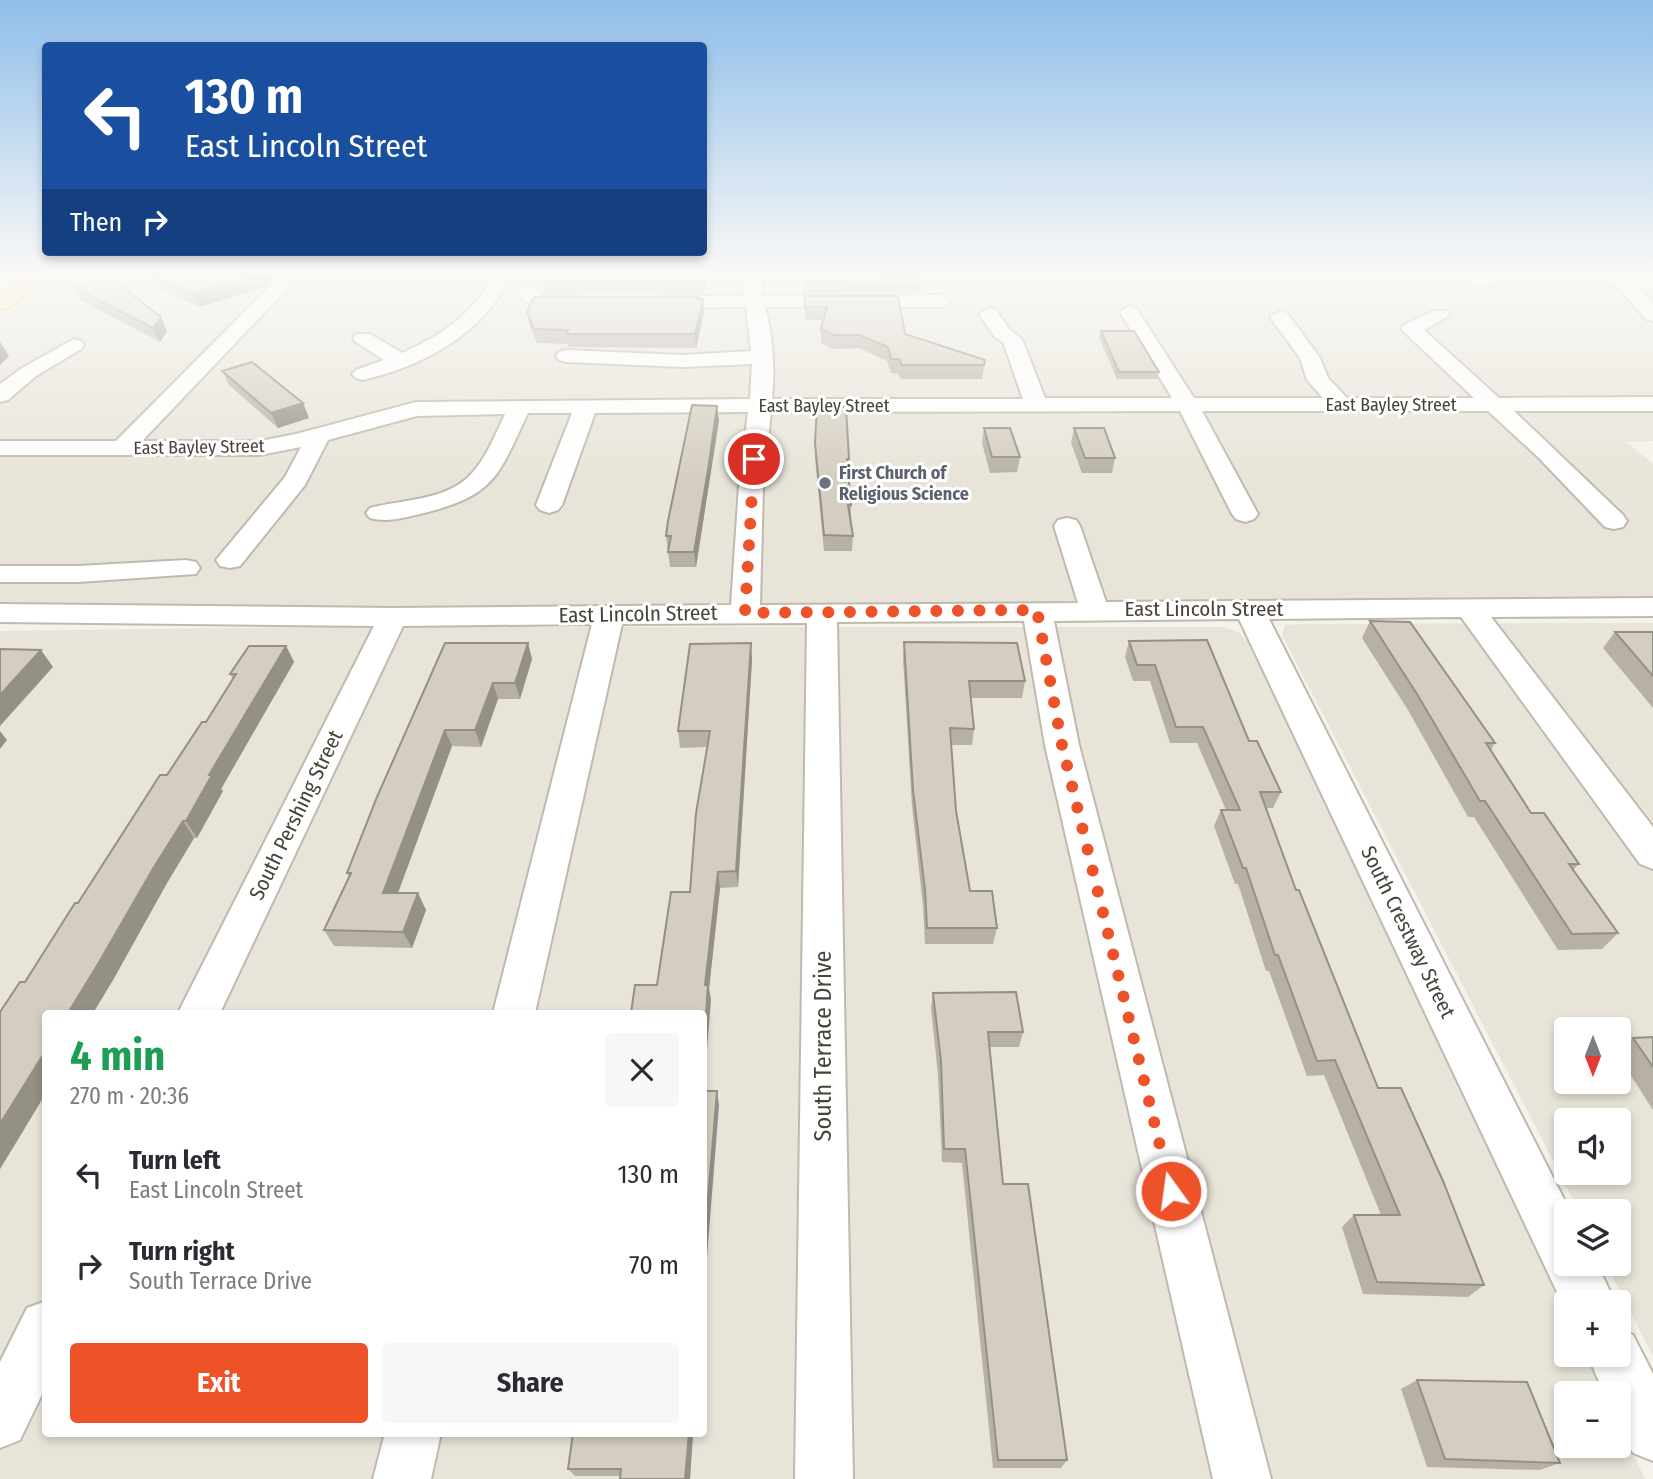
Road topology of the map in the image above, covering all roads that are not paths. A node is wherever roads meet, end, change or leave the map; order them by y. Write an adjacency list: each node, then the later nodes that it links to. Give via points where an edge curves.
1 (225, 343): 25 (street)
2 (371, 343): 12 (street)
3 (438, 343): 12 (street)
4 (761, 343): 11 (street)
5 (1013, 343): 22 (street)
6 (1148, 343): 20 (street)
7 (1299, 343): 16 (street, via 1318,380)
8 (1425, 343): 17 (street)
9 (74, 345): 14 (street)
10 (566, 356): 11 (street)
11 (762, 358): 19 (street)
12 (401, 361): 13 (street)
13 (363, 374)
14 (0, 395)
15 (1653, 404): 17 (street, East Bayley Street)
16 (1341, 405): 17 (street, East Bayley Street); 20 (street, East Bayley Street)
17 (1493, 405): 29 (street)
18 (586, 406): 19 (street, East Bayley Street); 21 (street, East Bayley Street); 26 (street)
19 (760, 406): 22 (street, East Bayley Street); 41 (street)
20 (1188, 406): 22 (street, East Bayley Street); 28 (street)
21 (520, 407): 23 (street, East Bayley Street, via 416,409); 27 (street, via 480,480 454,496 405,511)
22 (1037, 407)
23 (319, 435): 25 (street, East Bayley Street, via 260,448); 31 (street, via 296,480)
24 (0, 448): 25 (street, East Bayley Street)
25 (121, 449)
26 (549, 505)
27 (379, 513)
28 (1245, 514)
29 (1614, 521)
30 (1067, 526): 36 (street)
31 (230, 561)
32 (186, 568): 33 (street)
33 (0, 574)
34 (1653, 607): 35 (street, East Lincoln Street)
35 (1469, 608): 37 (street, East Lincoln Street); 44 (street)
36 (1094, 609): 37 (street, East Lincoln Street); 38 (street, East Lincoln Street)
37 (1249, 609): 47 (street, South Crestway Street)
38 (1037, 610): 39 (street, East Lincoln Street); 55 (street, via 1062,745)
39 (822, 612): 41 (street, East Lincoln Street); 54 (street, South Terrace Drive)
40 (0, 613): 43 (street, East Lincoln Street)
41 (745, 613): 42 (street, East Lincoln Street)
42 (610, 615): 43 (street, East Lincoln Street); 46 (street)
43 (393, 617): 45 (street, South Pershing Street)
44 (1653, 854)
45 (200, 1010)
46 (515, 1010)
47 (1554, 1232)
48 (42, 1335): 50 (street)
49 (1621, 1367): 51 (street)
50 (0, 1420)
51 (1653, 1433)
52 (412, 1437): 53 (street)
53 (402, 1479)
54 (824, 1479)
55 (1242, 1479)

